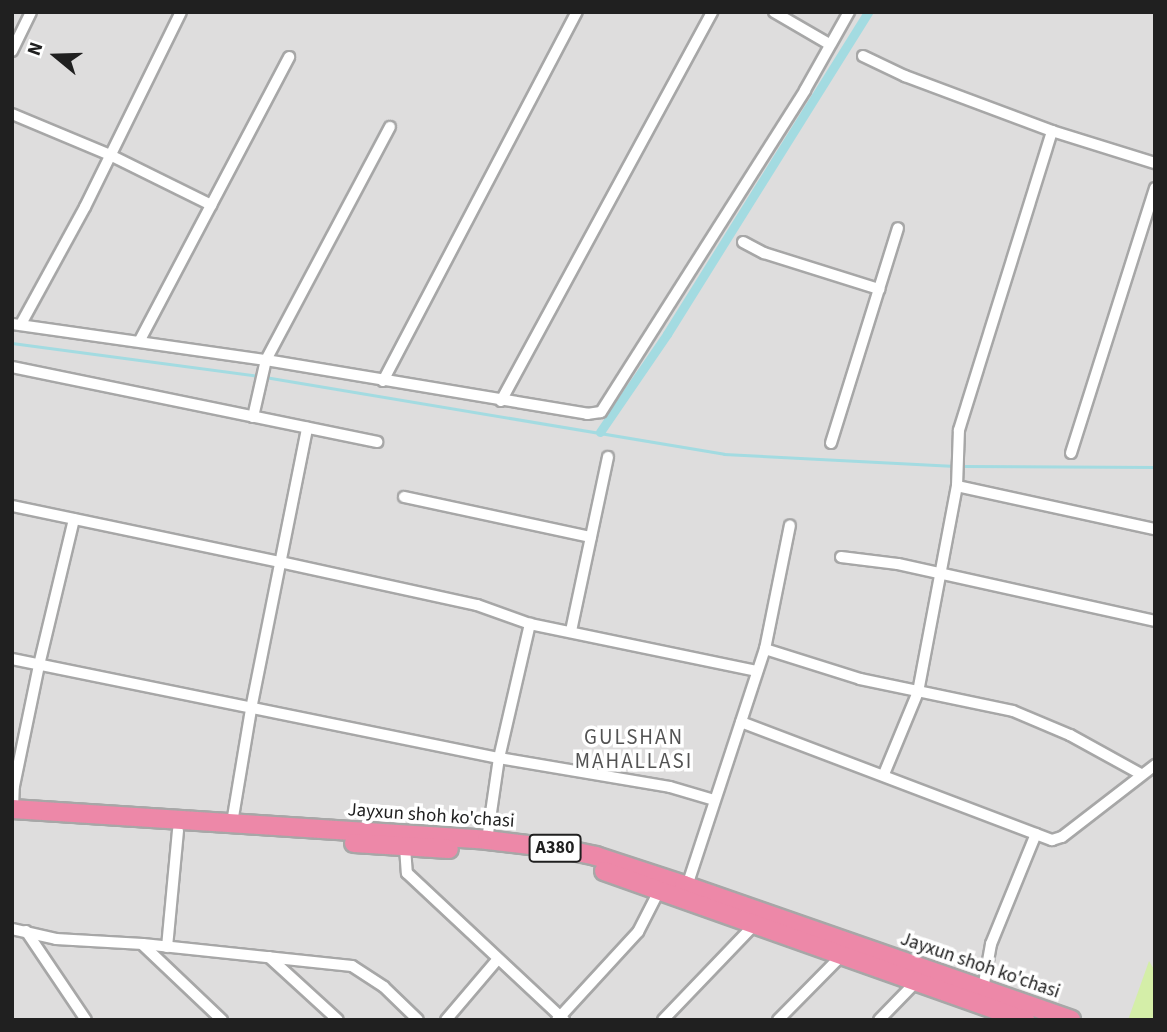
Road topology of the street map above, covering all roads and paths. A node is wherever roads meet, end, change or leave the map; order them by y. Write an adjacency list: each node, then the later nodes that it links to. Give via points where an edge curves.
1 (30, 12): 8 (street)
2 (181, 12): 14 (street)
3 (577, 12): 25 (street)
4 (712, 12): 26 (street)
5 (774, 12): 7 (street)
6 (849, 12): 7 (street)
7 (829, 44): 26 (street, via 805,90 601,412 587,414)
8 (12, 51)
9 (863, 56): 13 (street)
10 (289, 57): 17 (street)
11 (12, 114): 14 (street)
12 (390, 127): 23 (street)
13 (1052, 131): 15 (street); 33 (street, via 960,430)
14 (110, 155): 17 (street); 21 (street)
15 (1155, 163)
16 (1155, 188): 31 (street)
17 (211, 205): 22 (street)
18 (898, 228): 20 (street)
19 (743, 242): 20 (street, via 764,253)
20 (879, 289): 30 (street)
21 (17, 324): 22 (street)
22 (140, 340): 23 (street)
23 (265, 364): 25 (street); 27 (street)
24 (12, 367): 27 (street)
25 (383, 381): 26 (street)
26 (501, 401)
27 (253, 417): 28 (street)
28 (307, 428): 29 (street); 41 (street)
29 (377, 442)
30 (831, 443)
31 (1071, 453)
32 (608, 457): 39 (street)
33 (957, 486): 38 (street); 42 (street)
34 (404, 497): 39 (street)
35 (12, 506): 36 (street)
36 (74, 519): 41 (street); 48 (street)
37 (790, 525): 46 (street)
38 (1155, 529)
39 (591, 537): 45 (street)
40 (841, 557): 42 (street)
41 (280, 562): 44 (street, via 477,605); 51 (street)
42 (941, 573): 43 (street); 50 (street)
43 (1155, 621)
44 (530, 624): 45 (street); 53 (street)
45 (571, 631): 49 (street)
46 (765, 649): 49 (street); 50 (street)
47 (12, 659): 48 (street)
48 (39, 665): 51 (street); 58 (street)
49 (756, 671): 52 (street)
50 (918, 692): 55 (street); 56 (street, via 1013,711 1070,735)
51 (251, 709): 53 (street); 59 (street)
52 (741, 722): 55 (street); 57 (street)
53 (499, 758): 57 (street, via 670,787); 62 (street)
54 (1155, 765): 56 (street)
55 (884, 774): 61 (street)
56 (1141, 774): 61 (street, via 1062,837 1052,840)
57 (714, 800): 64 (street)
58 (13, 813): 59 (highway, Jayxun shoh ko'chasi / A380); 60 (highway, Jayxun shoh ko'chasi / A380)
59 (232, 823): 62 (highway, Jayxun shoh ko'chasi / A380)
60 (178, 831): 63 (highway, Jayxun shoh ko'chasi / A380); 70 (street)
61 (1036, 834): 75 (street, via 991,944)
62 (487, 840): 64 (highway, Jayxun shoh ko'chasi / A380, via 596,856)
63 (405, 847): 65 (highway, Jayxun shoh ko'chasi / A380, via 551,858 593,867); 73 (street, via 407,873)
64 (687, 886): 75 (highway, Jayxun shoh ko'chasi / A380)
65 (659, 891): 66 (highway, Jayxun shoh ko'chasi / A380); 78 (street, via 638,932)
66 (755, 924): 71 (highway, Jayxun shoh ko'chasi / A380); 83 (street)
67 (12, 929): 68 (street)
68 (25, 931): 69 (street, via 56,939); 77 (street, via 77,1001)
69 (143, 944): 70 (street); 79 (street)
70 (167, 947): 72 (street)
71 (842, 955): 74 (highway, Jayxun shoh ko'chasi / A380); 84 (street)
72 (269, 956): 80 (street); 81 (street, via 352,966 384,987)
73 (498, 959): 78 (street); 82 (street)
74 (916, 982): 76 (highway, Jayxun shoh ko'chasi / A380); 85 (street)
75 (983, 989): 87 (highway, Jayxun shoh ko'chasi / A380)
76 (1000, 1016): 86 (highway, Jayxun shoh ko'chasi / A380)
77 (84, 1019)
78 (561, 1019)
79 (222, 1020)
80 (338, 1020)
81 (418, 1020)
82 (446, 1020)
83 (663, 1020)
84 (778, 1020)
85 (879, 1020)
86 (1025, 1020)
87 (1071, 1020)

